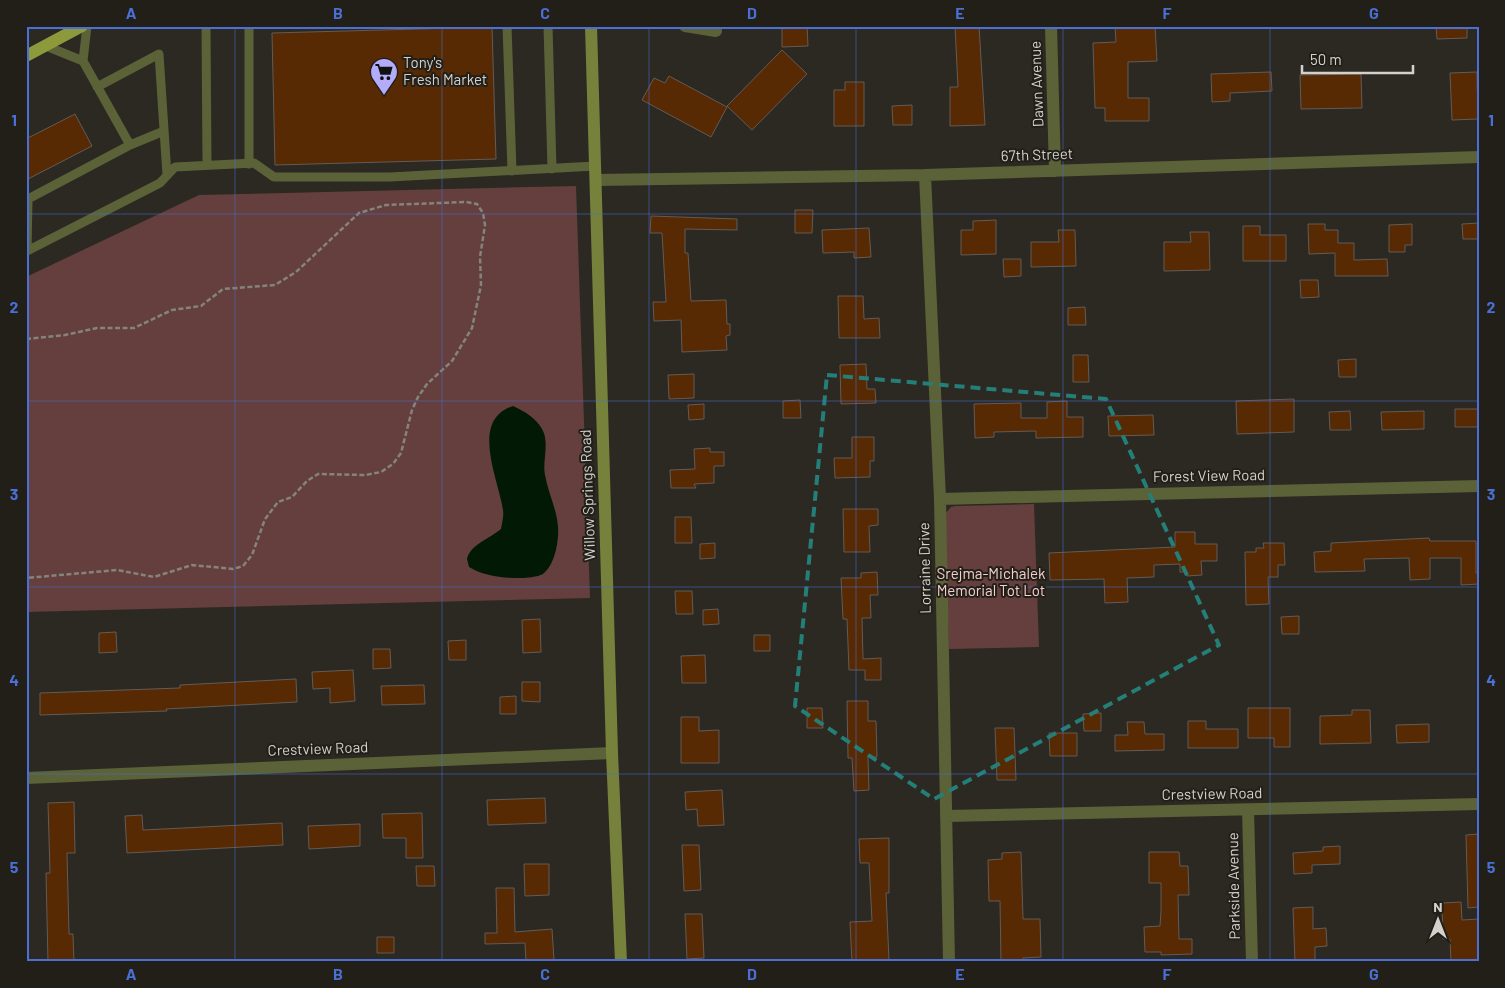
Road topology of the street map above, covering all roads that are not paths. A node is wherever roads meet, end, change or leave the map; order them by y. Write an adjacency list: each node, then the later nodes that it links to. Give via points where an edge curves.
1 (82, 26): 11 (main road)
2 (86, 26): 13 (lane)
3 (206, 26): 19 (lane)
4 (249, 26): 18 (lane)
5 (506, 26): 23 (lane)
6 (548, 26): 21 (lane)
7 (591, 26): 20 (main road, Willow Springs Road)
8 (685, 26): 10 (street)
9 (1052, 26): 22 (street, Dawn Avenue)
10 (716, 31)
11 (46, 46): 12 (main road); 13 (lane)
12 (26, 56)
13 (82, 61): 14 (lane)
14 (97, 87): 15 (lane, via 159,54); 16 (lane)
15 (164, 131): 16 (lane); 25 (lane)
16 (130, 145): 27 (lane, via 28,198)
17 (1479, 157): 22 (street, 67th Street)
18 (249, 164): 19 (lane); 23 (lane, via 254,163 274,177 390,177)
19 (207, 165): 25 (lane, via 175,167)
20 (595, 166): 21 (lane); 26 (main road, Willow Springs Road)
21 (552, 169): 23 (lane)
22 (1056, 170): 24 (street, 67th Street)
23 (512, 171)
24 (925, 174): 26 (street, 67th Street); 29 (street, Lorraine Drive)
25 (167, 175): 27 (lane, via 160,183)
26 (596, 180): 30 (main road, Willow Springs Road)
27 (27, 252)
28 (1479, 486): 29 (street, Forest View Road)
29 (940, 499): 34 (street, Lorraine Drive)
30 (612, 753): 31 (street, Crestview Road); 35 (main road, Willow Springs Road)
31 (26, 778)
32 (1479, 804): 33 (street, Crestview Road)
33 (1248, 810): 34 (street, Crestview Road); 37 (street, Parkside Avenue)
34 (946, 816): 36 (street, Lorraine Drive)
35 (621, 962)
36 (948, 962)
37 (1252, 962)

